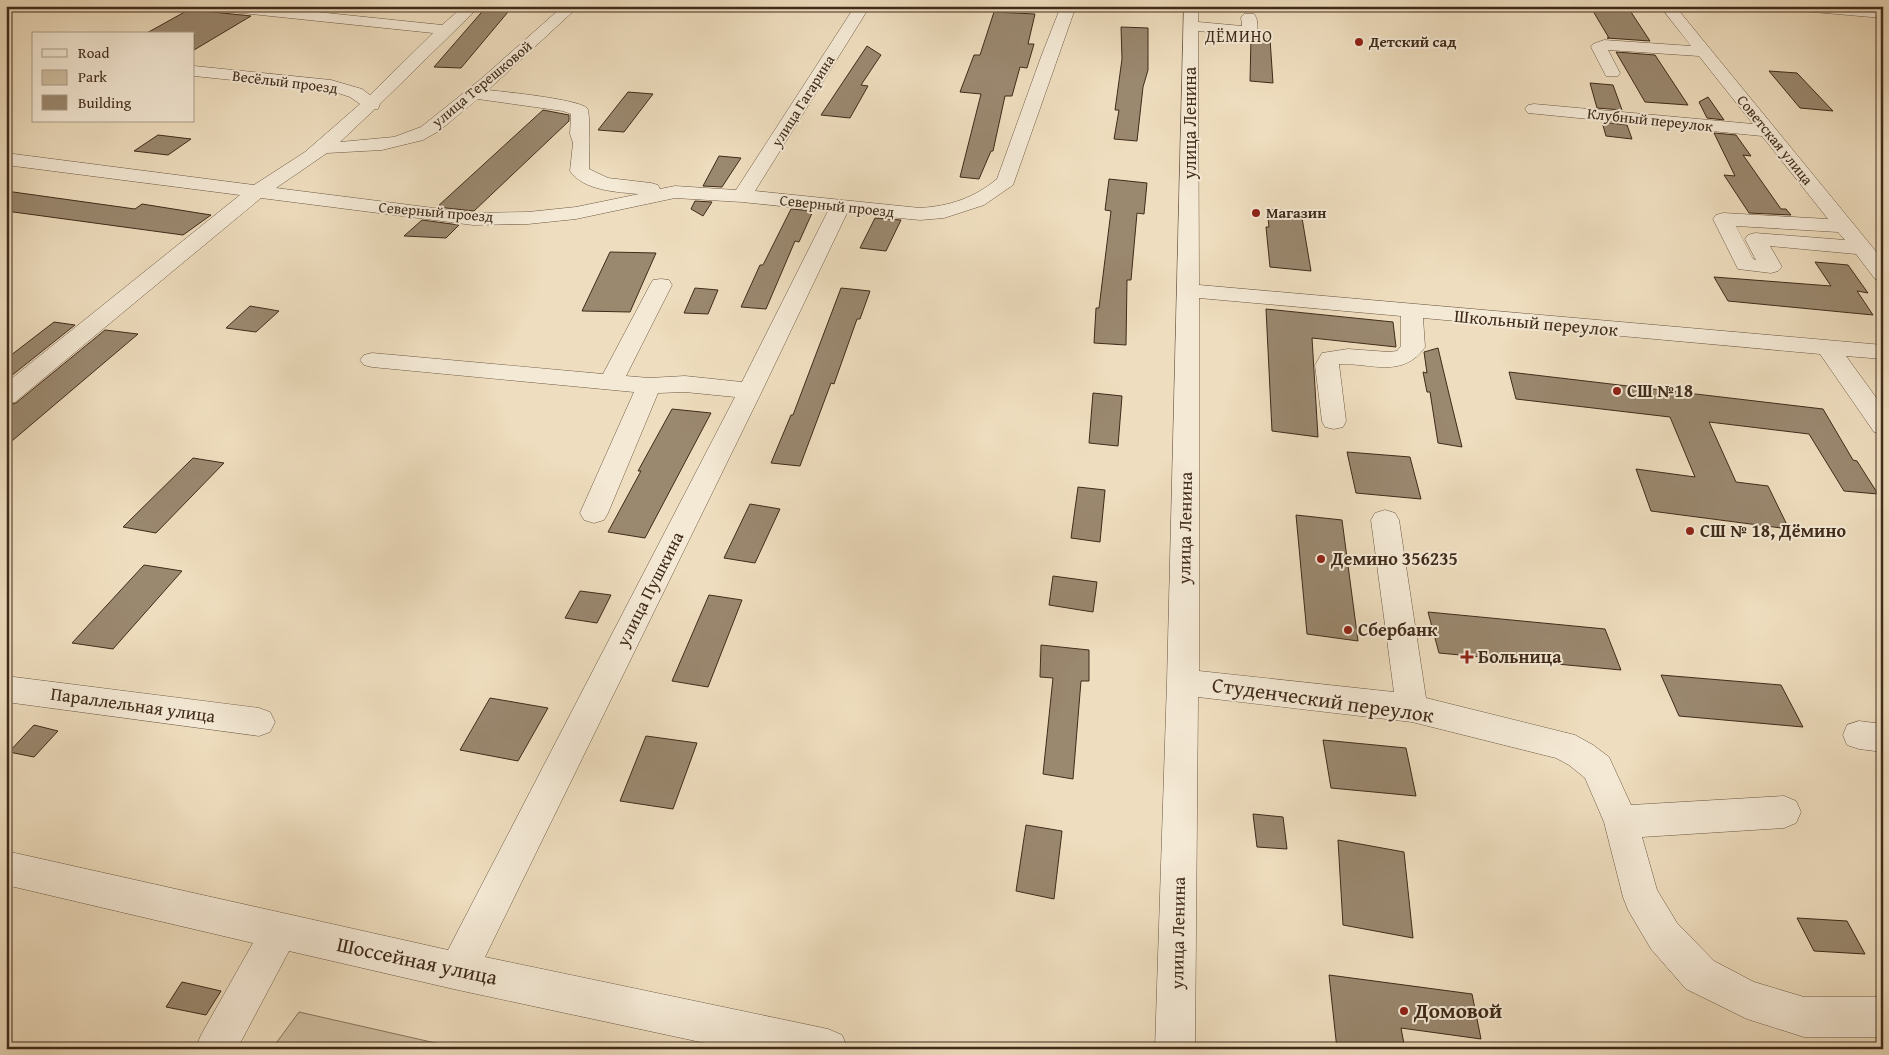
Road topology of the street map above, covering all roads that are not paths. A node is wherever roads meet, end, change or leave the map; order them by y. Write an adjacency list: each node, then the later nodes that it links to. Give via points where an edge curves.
1 (213, 6): 11 (street)
2 (473, 6): 11 (street)
3 (572, 6): 15 (street, улица Терешковой)
4 (863, 6): 23 (street, улица Гагарина)
5 (1069, 6): 24 (street, Северный проезд, via 1006,181 992,194 974,203 938,213)
6 (1667, 6): 12 (street, Советская улица)
7 (1790, 6): 8 (street)
8 (1883, 14)
9 (1191, 16): 10 (street, via 1250,31); 31 (street, улица Ленина)
10 (1249, 17)
11 (444, 30): 16 (street)
12 (1702, 51): 14 (street, via 1604,45 1599,47); 18 (street, Советская улица)
13 (195, 71): 16 (street, Весёлый проезд, via 331,85 356,93)
14 (1612, 73)
15 (476, 93): 19 (street, улица Терешковой, via 416,136 370,146); 22 (street, via 566,106 580,111 582,143 579,171 589,180)
16 (372, 105): 19 (street)
17 (1534, 108): 18 (street, Клубный переулок)
18 (1767, 131): 25 (street, Советская улица)
19 (322, 148): 21 (street, via 288,174)
20 (6, 159): 21 (street, Северный проезд)
21 (256, 192): 22 (street, Северный проезд, via 473,219 576,213); 39 (street)
22 (675, 192): 23 (street, Северный проезд)
23 (742, 196): 24 (street, Северный проезд)
24 (840, 207): 38 (street, улица Пушкина)
25 (1845, 226): 26 (street, via 1723,219); 28 (street, Советская улица)
26 (1732, 238): 27 (street); 27 (street, via 1745,265 1770,268)
27 (1755, 239): 28 (street)
28 (1862, 248): 29 (street, Советская улица)
29 (1883, 274)
30 (660, 285): 36 (street)
31 (1189, 291): 32 (street, Школьный переулок); 44 (street, улица Ленина)
32 (1412, 312): 33 (street, Школьный переулок); 40 (street, via 1413,347 1405,356 1387,359 1340,354 1330,358)
33 (1828, 348): 34 (street, Школьный переулок); 41 (street)
34 (1883, 352)
35 (372, 360): 36 (street)
36 (611, 382): 37 (street)
37 (648, 386): 38 (street, via 685,384); 42 (street)
38 (750, 391): 52 (street, улица Пушкина)
39 (6, 396)
40 (1334, 420)
41 (1883, 426)
42 (594, 513)
43 (1385, 520): 46 (street)
44 (1183, 682): 46 (street, Студенческий переулок); 56 (street, улица Ленина)
45 (6, 689): 47 (street, Параллельная улица)
46 (1412, 708): 49 (street, Студенческий переулок, via 1563,745 1597,768)
47 (259, 722)
48 (1784, 812): 49 (street)
49 (1621, 822): 53 (street, Студенческий переулок, via 1641,897 1664,936 1700,975 1747,1000 1804,1017)
50 (7, 869): 51 (street, Шоссейная улица)
51 (280, 931): 52 (street, Шоссейная улица); 54 (street)
52 (458, 970): 55 (street, Шоссейная улица)
53 (1883, 1017)
54 (215, 1049)
55 (828, 1049)
56 (1175, 1049)

